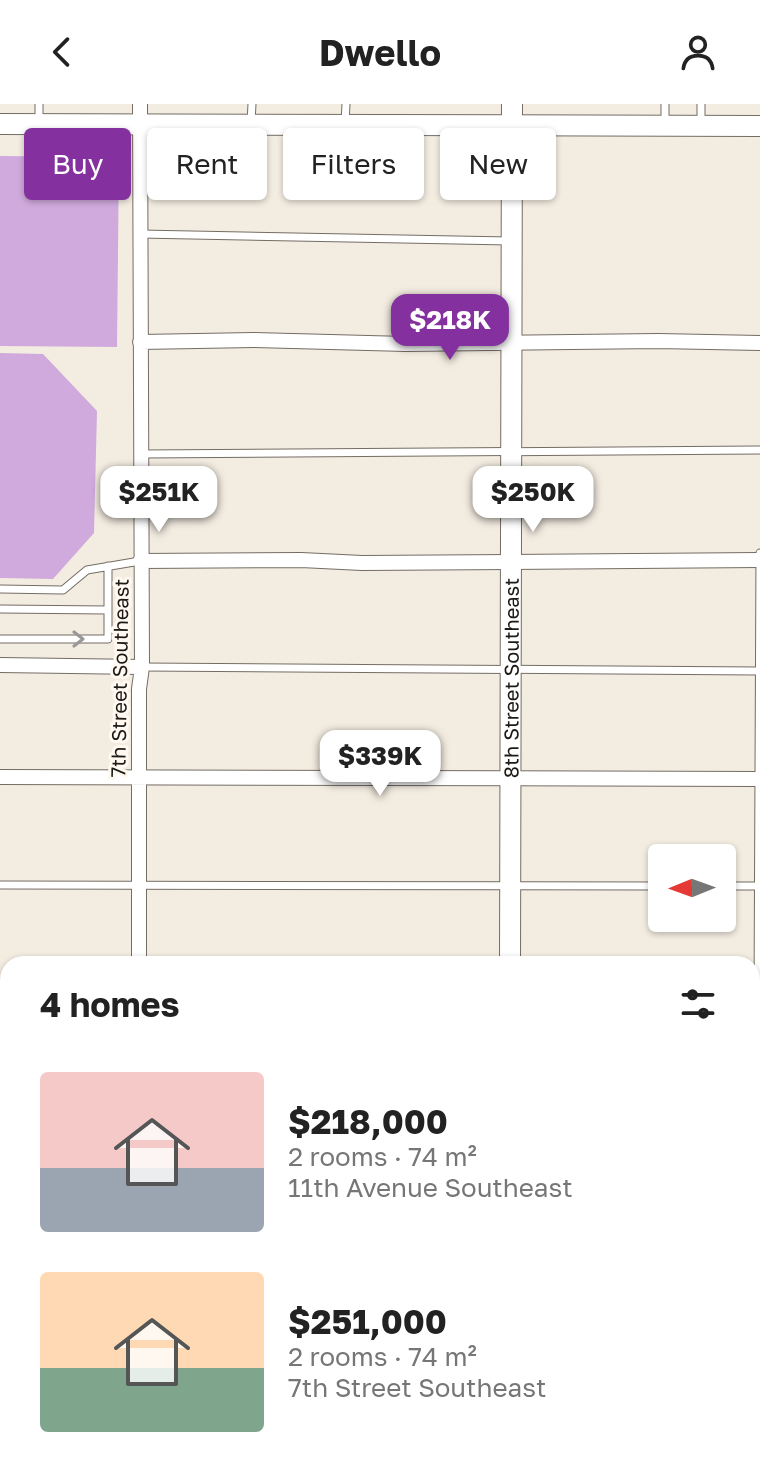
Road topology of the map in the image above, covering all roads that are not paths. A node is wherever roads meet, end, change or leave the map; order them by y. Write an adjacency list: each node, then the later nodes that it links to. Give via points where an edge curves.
1 (346, 104): 9 (lane)
2 (512, 104): 10 (street, 8th Street Southeast)
3 (665, 104): 12 (lane)
4 (701, 104): 11 (lane)
5 (39, 114): 6 (street); 8 (street)
6 (140, 114): 7 (street); 14 (street, 7th Street Southeast)
7 (251, 114): 9 (street)
8 (0, 124)
9 (345, 125): 10 (street)
10 (512, 125): 12 (street); 15 (street, 8th Street Southeast)
11 (701, 125): 12 (street); 13 (street)
12 (665, 126)
13 (760, 126)
14 (140, 234): 15 (lane); 16 (street, 7th Street Southeast)
15 (512, 241): 17 (street, 8th Street Southeast)
16 (140, 342): 17 (street); 21 (street, 7th Street Southeast)
17 (512, 343): 18 (street); 20 (street, 8th Street Southeast)
18 (760, 343)
19 (760, 450): 20 (lane)
20 (511, 451): 21 (lane); 25 (street, 8th Street Southeast)
21 (140, 454): 24 (street, 7th Street Southeast)
22 (760, 553): 23 (lane)
23 (760, 560): 25 (street); 34 (lane)
24 (140, 561): 25 (street); 26 (lane); 32 (street, 7th Street Southeast)
25 (511, 562): 33 (street, 8th Street Southeast)
26 (108, 566): 27 (lane, via 87,570 63,590); 29 (lane)
27 (0, 589)
28 (0, 609): 29 (lane)
29 (108, 610): 30 (lane, one-way to 29, via 108,639)
30 (0, 639)
31 (0, 665): 32 (street)
32 (142, 667): 33 (lane); 36 (street, 7th Street Southeast)
33 (511, 669): 34 (lane); 38 (street, 8th Street Southeast)
34 (759, 671): 37 (lane)
35 (0, 777): 36 (street)
36 (138, 777): 38 (street); 40 (street, 7th Street Southeast)
37 (760, 779): 38 (street); 44 (lane)
38 (510, 780): 41 (street, 8th Street Southeast)
39 (0, 885): 40 (lane)
40 (139, 885): 41 (lane); 45 (street, 7th Street Southeast)
41 (510, 886): 42 (lane); 46 (street, 8th Street Southeast)
42 (648, 886)
43 (736, 886): 44 (lane)
44 (758, 886): 47 (lane)
45 (139, 956)
46 (510, 956)
47 (757, 956)

